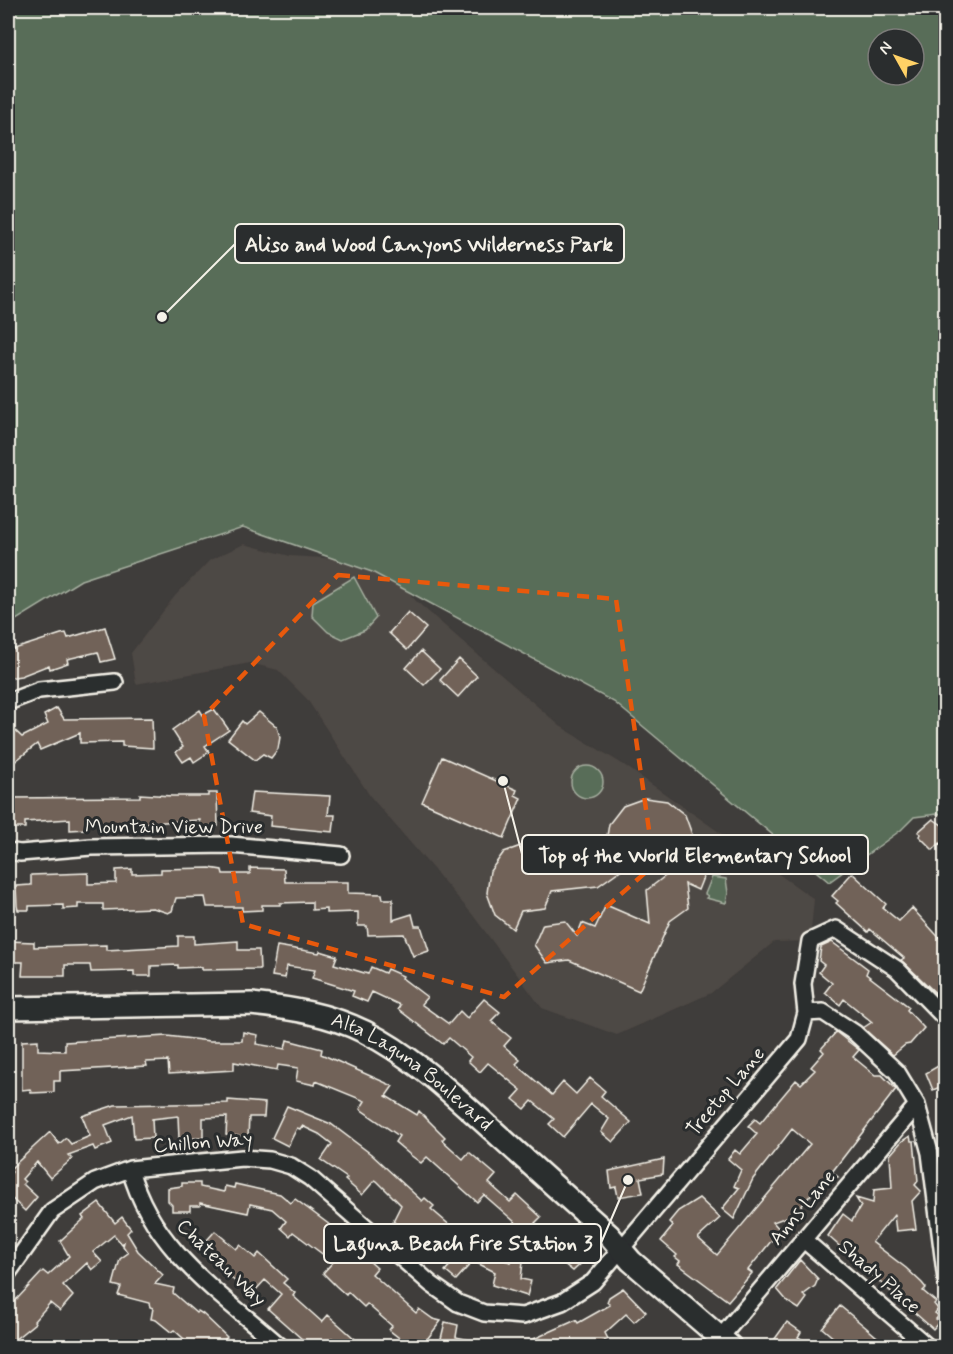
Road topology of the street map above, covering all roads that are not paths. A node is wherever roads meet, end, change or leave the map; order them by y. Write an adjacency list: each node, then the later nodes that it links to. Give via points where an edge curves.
1 (115, 682): 2 (street, via 39,690)
2 (8, 702)
3 (8, 851): 4 (street, Mountain View Drive, via 231,845)
4 (341, 855)
5 (8, 1008): 11 (main road, Alta Laguna Boulevard, via 231,1004 290,1008 323,1015 364,1032 436,1079)
6 (806, 1014): 7 (street, Treetop Lane, via 803,984 810,941 836,929 897,969); 8 (street, via 823,1012 855,1033 897,1072); 11 (street, Treetop Lane, via 799,1039)
7 (945, 1019)
8 (917, 1105): 10 (street, Anns Lane); 13 (street, via 930,1153)
9 (130, 1169): 11 (street, Chillon Way, via 242,1158 291,1166 333,1196 432,1284 458,1303 484,1313 523,1316 562,1302 593,1282); 12 (street, Chillon Way, via 94,1182 52,1211); 15 (street, Chateau Way, via 153,1225 169,1247)
10 (804, 1240): 14 (street, Anns Lane); 16 (street, Shady Place)
11 (621, 1249): 14 (main road, Alta Laguna Boulevard)
12 (8, 1273)
13 (945, 1280)
14 (725, 1342)
15 (280, 1347)
16 (927, 1347)

